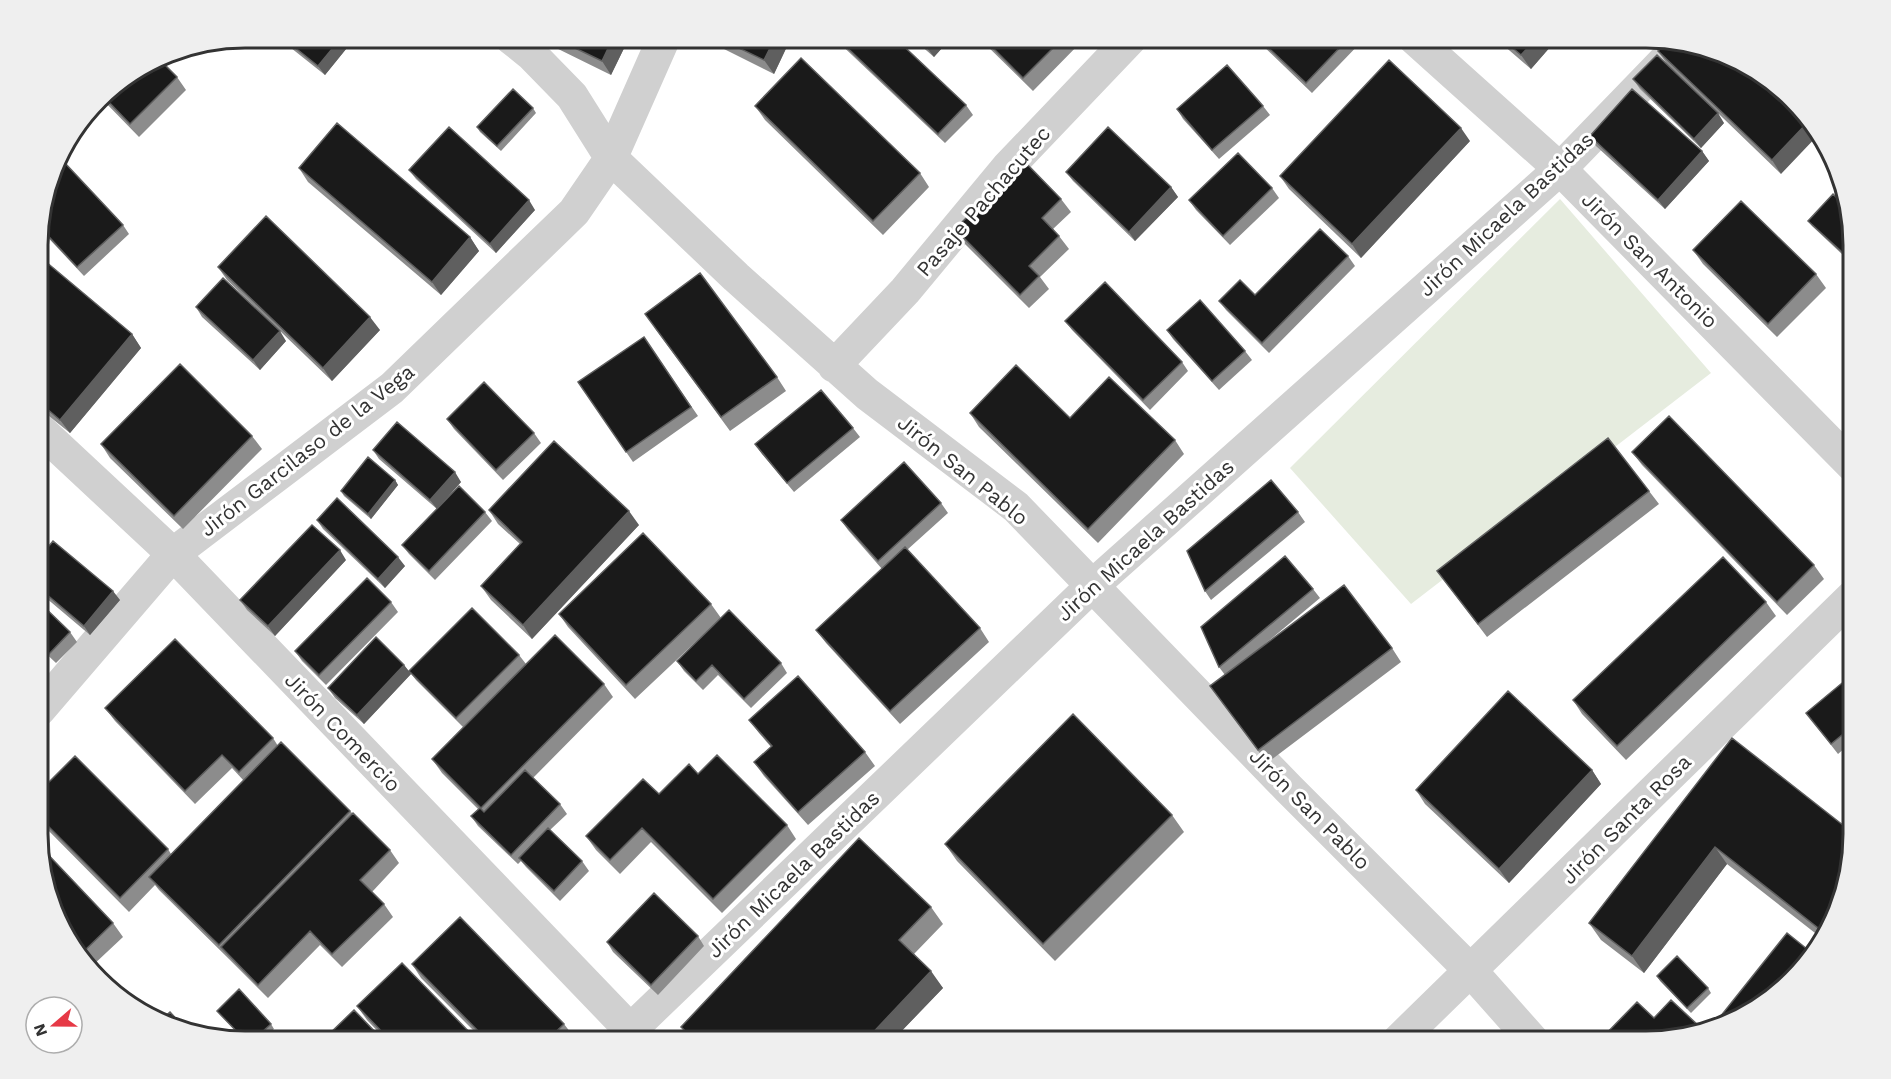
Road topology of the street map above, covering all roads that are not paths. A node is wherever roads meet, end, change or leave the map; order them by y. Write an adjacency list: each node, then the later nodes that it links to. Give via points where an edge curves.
1 (524, 48): 6 (street, Jirón San Pablo, via 572,96)
2 (660, 48): 6 (street, Jirón Garcilaso de la Vega)
3 (1121, 48): 8 (street, Pasaje Pachacutec, via 1007,168 905,291)
4 (1425, 48): 7 (street, Jirón San Antonio)
5 (1674, 50): 7 (street, Jirón Micaela Bastidas)
6 (611, 158): 8 (street, Jirón San Pablo); 11 (street, Jirón Garcilaso de la Vega, via 574,212 392,388)
7 (1560, 169): 10 (street, Jirón San Antonio); 12 (street, Jirón Micaela Bastidas)
8 (834, 366): 12 (street, Jirón San Pablo, via 1016,507)
9 (48, 437): 11 (street, Jirón Comercio)
10 (1843, 456)
11 (173, 554): 14 (street, Jirón Garcilaso de la Vega); 16 (street, Jirón Comercio)
12 (1091, 586): 15 (street, Jirón San Pablo); 17 (street, Jirón Micaela Bastidas)
13 (1843, 606): 15 (street, Jirón Santa Rosa)
14 (48, 700)
15 (1472, 971): 18 (street, Jirón Santa Rosa); 19 (street, Jirón San Pablo)
16 (623, 1031)
17 (637, 1031)
18 (1409, 1031)
19 (1524, 1031)

